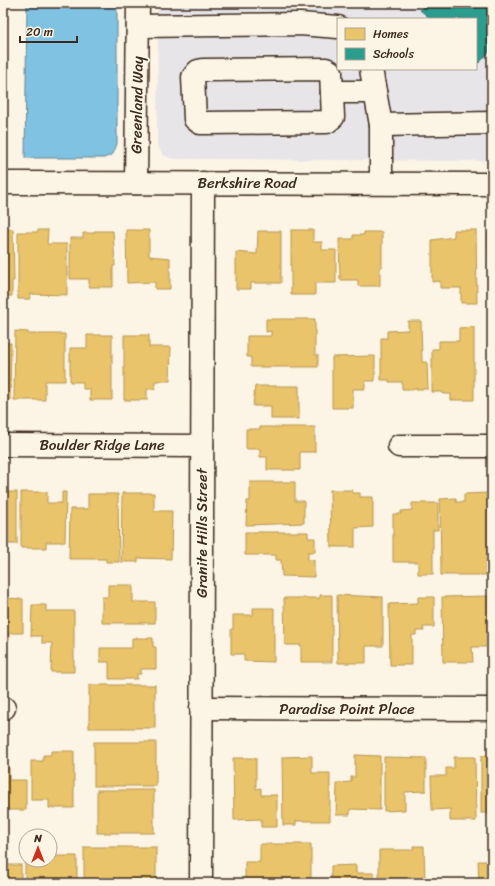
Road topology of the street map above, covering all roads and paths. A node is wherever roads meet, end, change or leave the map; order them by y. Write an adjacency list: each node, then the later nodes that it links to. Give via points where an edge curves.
1 (138, 3): 2 (street, Greenland Way)
2 (138, 26): 3 (street, via 300,24); 10 (street, Greenland Way)
3 (337, 27)
4 (371, 70): 6 (street)
5 (332, 92): 5 (street, via 331,72 326,69 203,70 198,71 193,77 194,115 197,121 204,123 327,122 333,117); 6 (street)
6 (375, 92): 8 (street)
7 (492, 123): 8 (street)
8 (380, 124): 12 (street)
9 (3, 183): 10 (street, Berkshire Road)
10 (136, 183): 11 (street, Berkshire Road)
11 (203, 183): 12 (street, Berkshire Road); 15 (street, Granite Hills Street)
12 (381, 183): 13 (street, Berkshire Road)
13 (492, 184)
14 (3, 445): 15 (street, Boulder Ridge Lane)
15 (202, 446): 18 (street, Granite Hills Street)
16 (399, 446): 17 (street)
17 (492, 446)
18 (201, 708): 19 (street, Paradise Point Place); 20 (street, Granite Hills Street)
19 (492, 709)
20 (201, 883)

